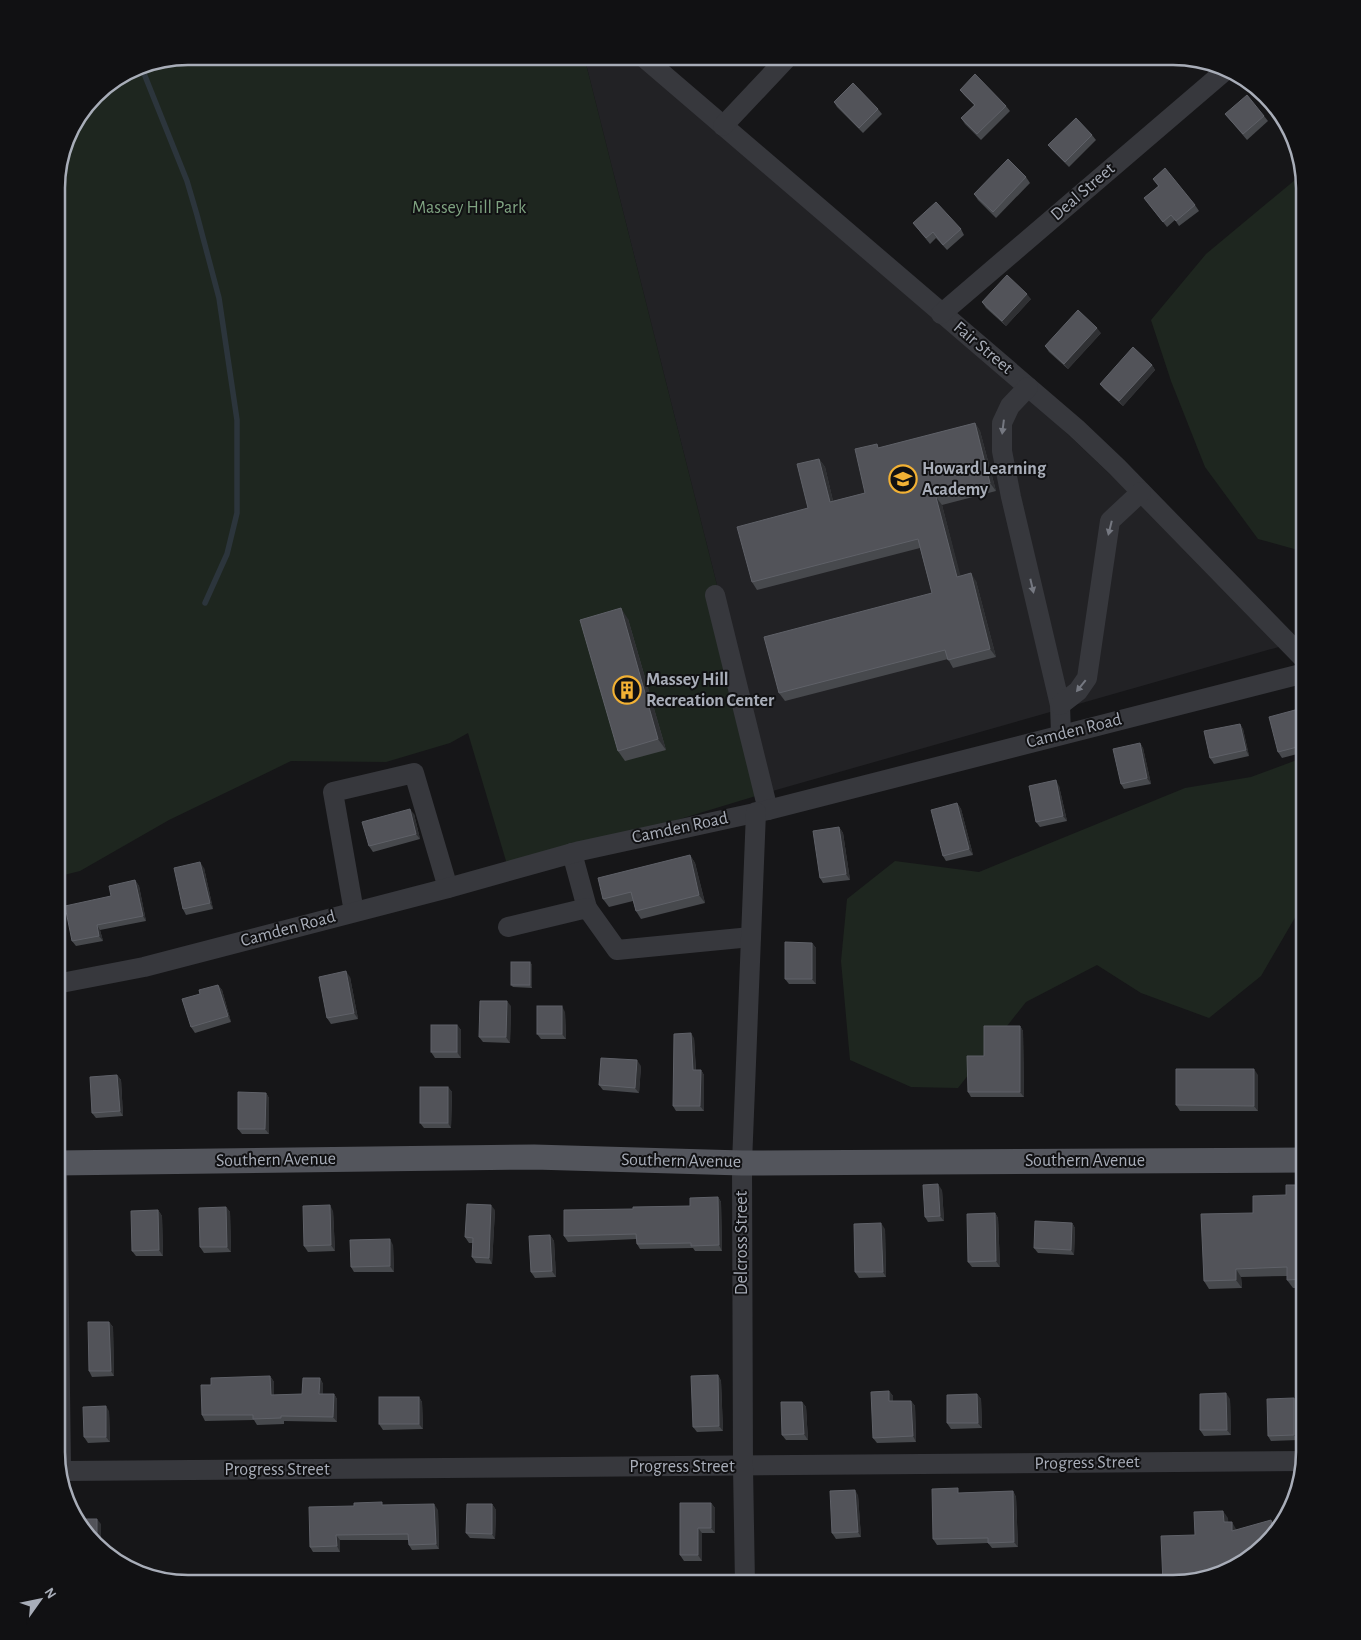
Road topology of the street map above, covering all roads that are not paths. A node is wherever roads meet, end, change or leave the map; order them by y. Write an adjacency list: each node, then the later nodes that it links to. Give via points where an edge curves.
1 (652, 65): 4 (street, Fair Street)
2 (781, 65): 4 (street)
3 (1221, 74): 5 (street, Deal Street)
4 (723, 126): 5 (street, Fair Street)
5 (941, 314): 6 (street, Fair Street)
6 (1028, 387): 7 (street, Fair Street, via 1076,428); 11 (street, one-way to 11, via 1010,406 1002,423 1002,452)
7 (1141, 492): 9 (street, Fair Street); 11 (street, one-way to 11, via 1110,521 1087,678 1078,691)
8 (715, 595): 13 (street, Delcross Street)
9 (1296, 651)
10 (1296, 675): 12 (street, Camden Road)
11 (1060, 705): 12 (street)
12 (1060, 734): 13 (street, Camden Road)
13 (762, 811): 14 (street, Camden Road); 19 (street, Delcross Street)
14 (572, 853): 15 (street, Camden Road); 16 (street)
15 (448, 888): 17 (street, Camden Road); 17 (street, via 414,773 333,792)
16 (587, 908): 18 (street); 19 (street, via 617,950)
17 (354, 912): 20 (street, Camden Road, via 144,967)
18 (508, 927)
19 (751, 938): 23 (street, Delcross Street)
20 (65, 982)
21 (1296, 1160): 23 (main road, Southern Avenue)
22 (65, 1163): 23 (main road, Southern Avenue, via 534,1157)
23 (742, 1163): 25 (street, Delcross Street)
24 (1295, 1461): 25 (street, Progress Street)
25 (743, 1466): 26 (street, Progress Street); 27 (street, Delcross Street)
26 (67, 1471)
27 (745, 1575)

